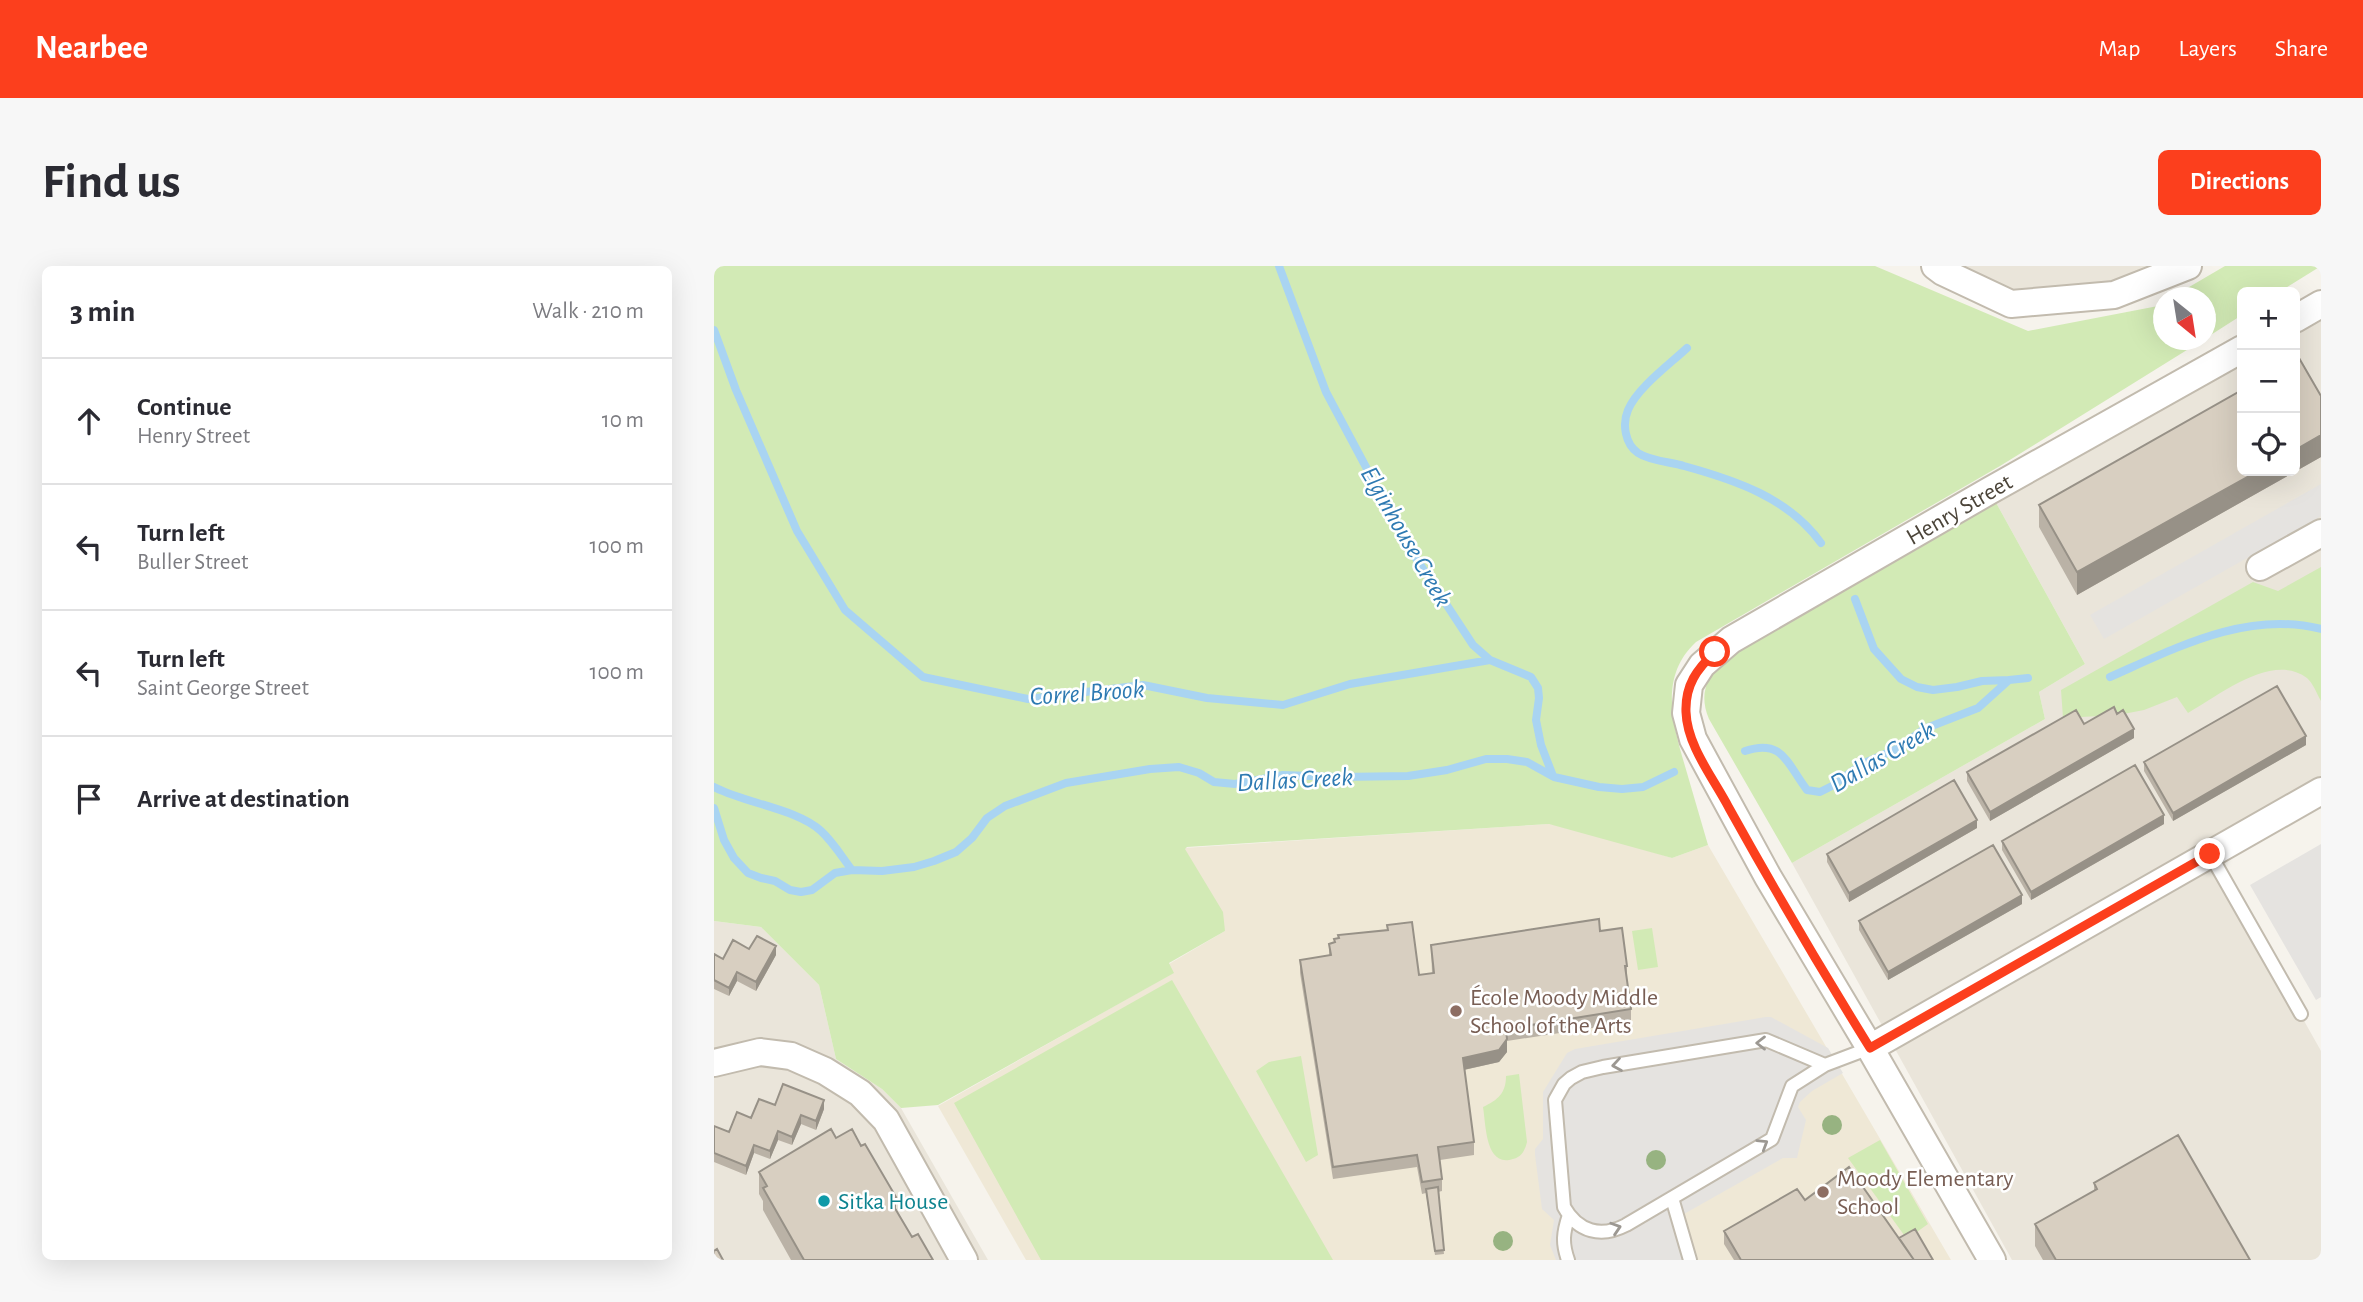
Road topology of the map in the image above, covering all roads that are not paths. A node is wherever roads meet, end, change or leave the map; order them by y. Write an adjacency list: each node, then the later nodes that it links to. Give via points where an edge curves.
1 (1935, 266): 2 (street, via 2011,304 2114,295)
2 (2188, 266)
3 (2321, 304): 4 (street)
4 (2300, 316)
5 (2240, 350): 11 (street, Henry Street, via 1731,640 1702,665 1689,685 1686,713 1697,750)
6 (2321, 533): 7 (street)
7 (2260, 567)
8 (2321, 791): 9 (street)
9 (2210, 854): 10 (lane); 11 (street)
10 (2301, 1014)
11 (1870, 1048): 13 (lane); 19 (street)
12 (714, 1063): 16 (street, via 761,1052 791,1056 860,1093 886,1121)
13 (1825, 1065): 14 (lane, one-way to 13, via 1772,1139 1788,1090); 15 (lane, one-way to 15, via 1766,1040 1603,1067 1571,1078 1555,1100 1564,1207)
14 (1672, 1198): 15 (lane, one-way to 14, via 1591,1232 1607,1231); 18 (lane)
15 (1569, 1215): 17 (lane, via 1563,1234)
16 (964, 1260)
17 (1568, 1260)
18 (1690, 1260)
19 (1992, 1260)

